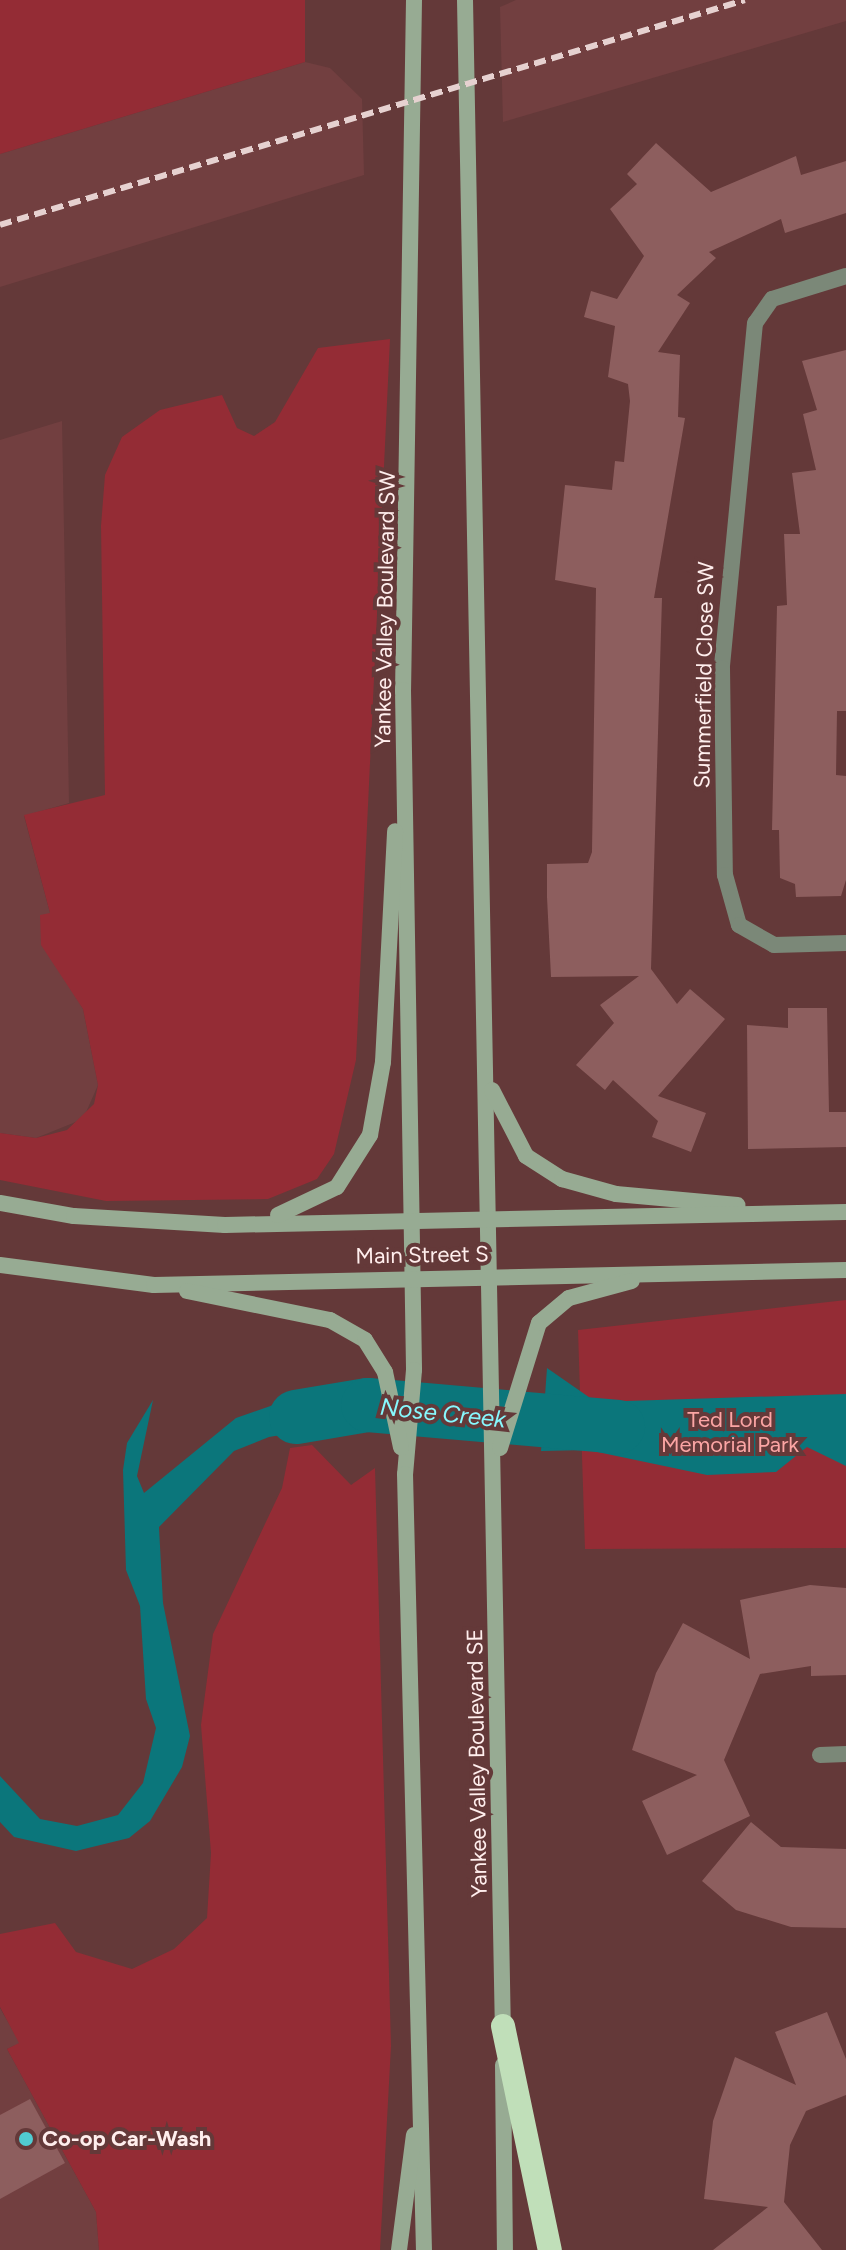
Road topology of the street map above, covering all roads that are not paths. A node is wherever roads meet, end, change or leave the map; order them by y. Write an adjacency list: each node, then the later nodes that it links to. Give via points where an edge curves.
1 (414, 0): 4 (main road, Yankee Valley Boulevard SW)
2 (465, 0): 6 (main road)
3 (846, 276): 5 (street, Summerfield Close SW, via 772,299 755,323 722,668 725,875 739,925 774,945)
4 (403, 690): 11 (main road, Yankee Valley Boulevard SW); 12 (main road, via 386,1016 370,1135 350,1174 319,1200)
5 (846, 943)
6 (486, 1074): 8 (main road, via 512,1138 562,1179 616,1194); 10 (main road)
7 (0, 1203): 12 (main road, Main Street S, via 74,1216)
8 (811, 1212): 9 (main road, Main Street S); 10 (main road, Main Street S)
9 (846, 1212)
10 (489, 1217): 11 (main road, Main Street S); 15 (main road, Yankee Valley Boulevard SE)
11 (412, 1219): 12 (main road, Main Street S); 17 (main road, Yankee Valley Boulevard SW)
12 (225, 1225)
13 (0, 1265): 18 (main road, Main Street S)
14 (846, 1270): 16 (main road, Main Street S)
15 (490, 1275): 16 (main road, Main Street S); 17 (main road, Main Street S); 19 (main road, Yankee Valley Boulevard SE)
16 (655, 1275): 19 (main road, via 569,1298 539,1323)
17 (413, 1277): 18 (main road, Main Street S); 20 (main road)
18 (154, 1285): 20 (main road, via 303,1313 365,1340 385,1372)
19 (494, 1473): 23 (main road, Yankee Valley Boulevard SE)
20 (405, 1474): 24 (main road)
21 (846, 1754): 22 (street)
22 (820, 1755)
23 (503, 2026): 27 (main road, Yankee Valley Boulevard SE); 28 (highway)
24 (421, 2094): 25 (main road); 26 (main road)
25 (399, 2250)
26 (424, 2250)
27 (505, 2250)
28 (550, 2250)

